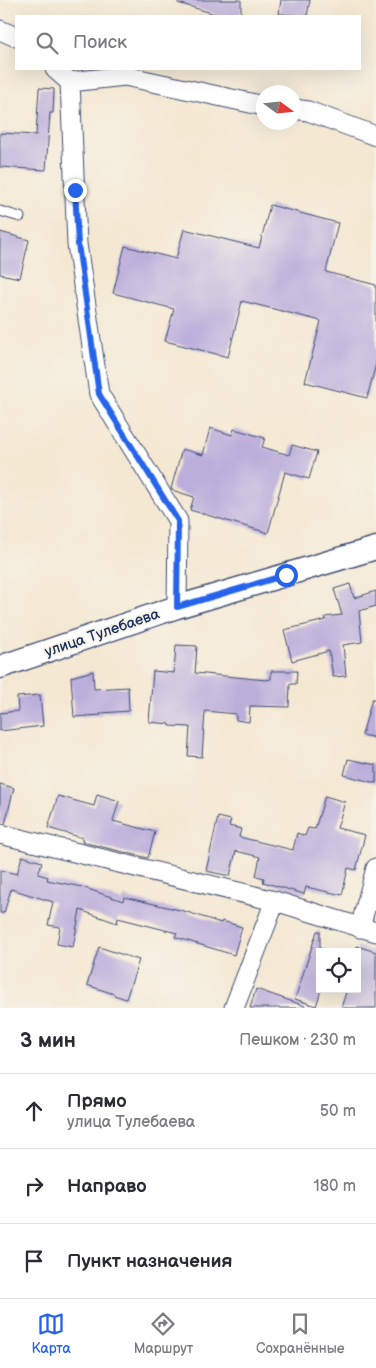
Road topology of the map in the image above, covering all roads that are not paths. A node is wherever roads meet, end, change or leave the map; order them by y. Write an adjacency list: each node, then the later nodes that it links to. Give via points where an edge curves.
1 (0, 30): 2 (street)
2 (15, 37)
3 (56, 70): 4 (street)
4 (70, 82): 5 (street, via 126,76); 11 (street, via 78,244 99,394 178,521)
5 (256, 104)
6 (301, 110): 7 (street)
7 (376, 136)
8 (0, 211): 9 (lane)
9 (20, 217)
10 (376, 548): 11 (street, улица Тулебаева)
11 (177, 607): 12 (street, улица Тулебаева)
12 (0, 667)
13 (0, 834): 15 (street)
14 (376, 868): 16 (street)
15 (275, 901): 16 (street); 17 (street)
16 (368, 930)
17 (234, 1008)

